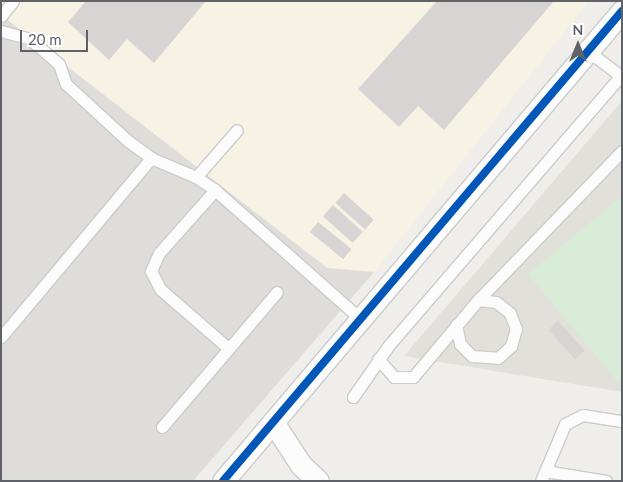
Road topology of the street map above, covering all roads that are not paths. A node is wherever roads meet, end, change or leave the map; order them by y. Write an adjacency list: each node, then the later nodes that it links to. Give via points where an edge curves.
1 (13, 1): 3 (lane)
2 (622, 10): 5 (street)
3 (1, 16)
4 (1, 31): 9 (lane, via 25,36 57,61 66,84)
5 (589, 52): 6 (lane); 14 (street)
6 (621, 75): 18 (lane)
7 (237, 130): 10 (lane)
8 (622, 150): 13 (lane)
9 (151, 158): 10 (lane); 16 (lane)
10 (196, 177): 11 (lane)
11 (215, 190): 14 (lane); 17 (lane, via 159,253 151,271 160,289)
12 (277, 292): 17 (lane)
13 (478, 300): 15 (lane); 15 (lane, via 496,302 510,313 515,338 505,353 489,360 472,356 460,344)
14 (362, 320): 21 (street)
15 (456, 325): 18 (lane, via 413,377 394,377)
16 (1, 337)
17 (228, 348): 22 (lane)
18 (378, 359): 19 (lane)
19 (353, 397)
20 (622, 421): 23 (lane, via 583,416 573,418 560,433)
21 (272, 422): 24 (street); 25 (street, via 301,465)
22 (162, 427)
23 (543, 476): 26 (lane)
24 (223, 481)
25 (318, 481)
26 (606, 481)

